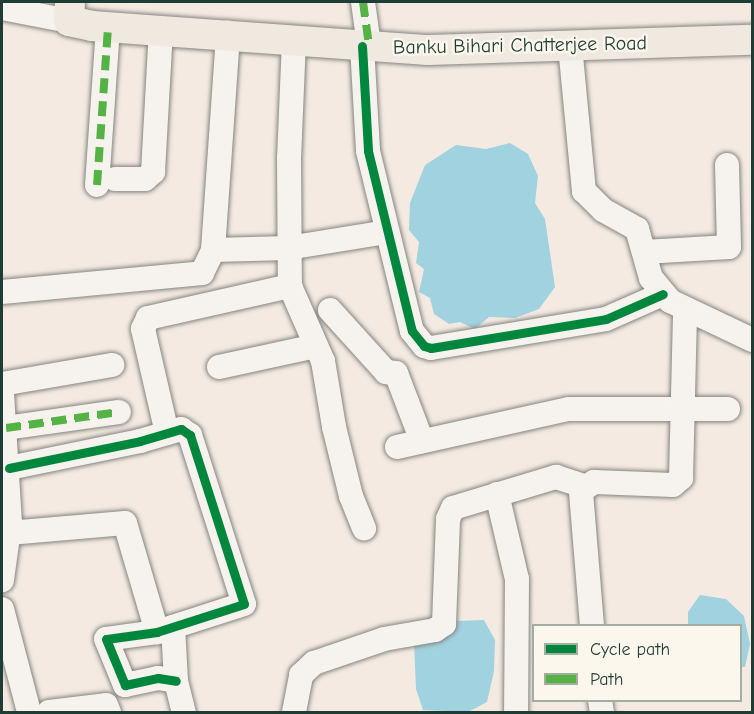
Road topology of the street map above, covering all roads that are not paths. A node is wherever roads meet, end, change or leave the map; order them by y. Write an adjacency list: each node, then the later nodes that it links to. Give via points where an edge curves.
1 (363, 2): 9 (street)
2 (2, 8): 3 (street, Banku Bihari Chatterjee Road)
3 (70, 11): 4 (main road, Banku Bihari Chatterjee Road)
4 (108, 28): 5 (main road, Banku Bihari Chatterjee Road); 5 (street, via 106,182 145,179 153,172)
5 (161, 31): 6 (main road, Banku Bihari Chatterjee Road)
6 (228, 33): 7 (main road, Banku Bihari Chatterjee Road); 14 (street)
7 (294, 40): 9 (main road, Banku Bihari Chatterjee Road); 13 (street)
8 (753, 40): 10 (main road, Banku Bihari Chatterjee Road)
9 (366, 45): 10 (main road, Banku Bihari Chatterjee Road, via 428,50); 12 (street, via 367,142)
10 (570, 46): 15 (street, via 584,191 603,210 637,229)
11 (727, 165): 15 (street, via 729,247)
12 (387, 232): 13 (street); 18 (street, via 412,331 417,340 431,348 606,318)
13 (288, 248): 14 (street); 16 (street)
14 (213, 250): 17 (street, via 202,273)
15 (644, 252): 18 (street, via 651,278)
16 (291, 286): 22 (street); 31 (street, via 148,318 143,329)
17 (2, 292)
18 (663, 294): 19 (street)
19 (685, 309): 21 (street); 27 (street)
20 (330, 310): 32 (street, via 386,372 396,373)
21 (753, 340)
22 (316, 346): 24 (street); 38 (street, via 325,370 351,496)
23 (112, 365): 25 (street)
24 (219, 368)
25 (2, 384)
26 (2, 393): 30 (street)
27 (684, 408): 28 (street); 32 (street, via 569,409); 35 (street, via 682,473 678,482 594,482)
28 (728, 409)
29 (120, 412): 30 (street)
30 (6, 428): 34 (street)
31 (167, 433): 34 (street); 42 (street, via 181,429 190,435 245,601 241,606)
32 (422, 441): 33 (street)
33 (397, 447)
34 (9, 468): 37 (street)
35 (584, 486): 36 (street, via 556,477); 41 (street, via 581,491)
36 (497, 494): 50 (street, via 458,504 448,519 441,628 378,641 314,663 301,675); 51 (street, via 517,579)
37 (7, 525): 39 (street); 42 (street, via 125,523)
38 (364, 528)
39 (2, 580)
40 (2, 609): 43 (street)
41 (592, 624)
42 (165, 630): 44 (street); 45 (street, via 106,639)
43 (11, 676): 47 (street)
44 (176, 681): 45 (street, via 158,678); 49 (street)
45 (125, 685): 46 (street)
46 (107, 709): 48 (street)
47 (29, 712)
48 (49, 712)
49 (184, 712)
50 (294, 712)
51 (516, 712)

